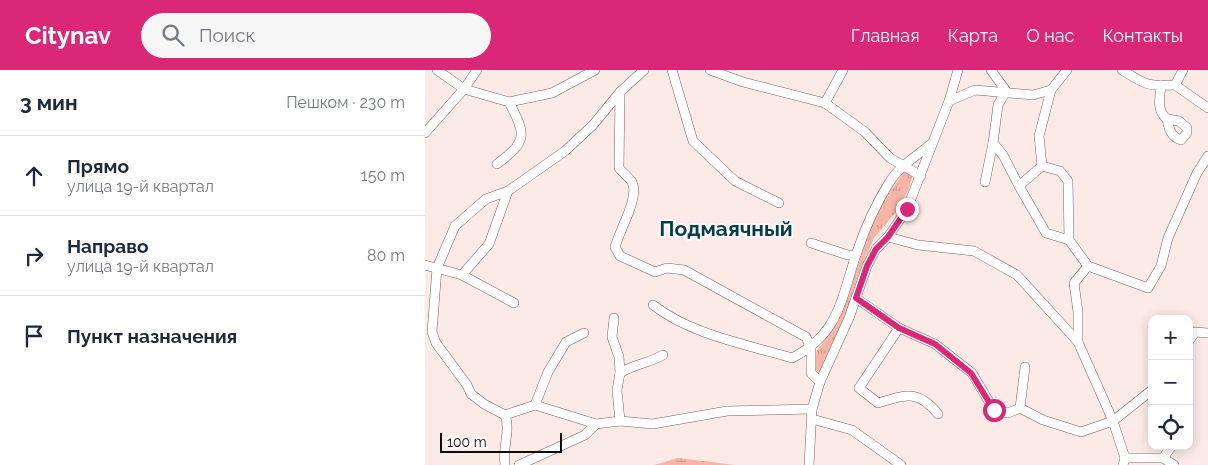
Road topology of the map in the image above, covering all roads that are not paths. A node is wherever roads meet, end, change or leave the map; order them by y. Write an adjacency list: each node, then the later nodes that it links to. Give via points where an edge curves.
1 (437, 70): 15 (street)
2 (477, 70): 15 (street)
3 (595, 70): 20 (street, via 552,93)
4 (645, 70): 18 (street)
5 (672, 70): 35 (street, via 693,141 735,181)
6 (710, 70): 21 (street)
7 (843, 70): 21 (street)
8 (958, 70): 19 (street)
9 (991, 70): 17 (street)
10 (1067, 70): 16 (street)
11 (1121, 70): 13 (street, via 1146,85)
12 (1183, 70): 14 (street)
13 (1161, 85): 14 (street); 23 (street, via 1159,108)
14 (1175, 85): 22 (street)
15 (464, 89): 20 (street); 24 (street)
16 (1051, 90): 17 (street, via 1033,95); 30 (street, via 1039,136)
17 (1006, 91): 19 (street, via 975,90); 25 (street, via 998,104)
18 (620, 92): 34 (street, via 565,152); 53 (street, via 619,168 635,188 615,247 620,256 655,272 667,268 683,270 806,337)
19 (949, 101): 26 (street)
20 (509, 102): 28 (street, via 522,135 509,155)
21 (825, 103): 29 (street, via 865,132 890,158)
22 (1208, 108)
23 (1167, 119)
24 (425, 133)
25 (993, 143): 32 (street); 33 (street)
26 (931, 144): 29 (street); 31 (street)
27 (1208, 156): 41 (street, via 1168,238 1161,266 1148,288)
28 (497, 164)
29 (903, 166): 31 (street); 39 (street, via 890,181 874,211)
30 (1041, 166): 33 (street); 37 (street, via 1060,171 1068,181)
31 (921, 176): 36 (street, via 907,209)
32 (985, 182)
33 (1019, 186): 37 (street, via 1046,233)
34 (508, 191): 42 (street, via 486,198 455,226); 43 (street, via 489,244)
35 (779, 203)
36 (888, 237): 44 (street, via 876,249 867,266); 52 (street, via 919,245 974,252 1017,275)
37 (1069, 240): 41 (street)
38 (811, 243): 39 (street)
39 (856, 255): 53 (street, via 844,298 825,334)
40 (425, 265): 42 (street)
41 (1087, 266): 52 (street, via 1074,283)
42 (437, 268): 43 (street); 63 (street, via 433,332 436,343 471,394)
43 (462, 275): 45 (street)
44 (856, 298): 48 (street); 57 (street)
45 (514, 303)
46 (653, 305): 53 (street, via 670,318 706,333 792,358)
47 (614, 318): 56 (street, via 613,337)
48 (899, 328): 60 (street, via 935,344 971,373 994,410 1008,413); 62 (street, via 859,388 878,403 907,394 928,402)
49 (1208, 332): 51 (street, via 1195,332)
50 (584, 333): 59 (street, via 567,342 548,372)
51 (1193, 335)
52 (1078, 342): 66 (street)
53 (811, 349): 57 (street, via 811,373)
54 (663, 355): 56 (street)
55 (1025, 367): 60 (street)
56 (620, 373): 65 (street, via 617,390)
57 (820, 382): 61 (street)
58 (1148, 393): 66 (street)
59 (535, 406): 63 (street); 67 (street)
60 (1020, 408): 66 (street, via 1043,420 1081,432)
61 (813, 409): 64 (street); 65 (street, via 727,411 653,424)
62 (938, 414)
63 (505, 415): 71 (street, via 509,425 505,438)
64 (812, 419): 73 (street); 74 (street, via 852,430)
65 (620, 421): 67 (street)
66 (1113, 421): 70 (street)
67 (596, 424): 72 (street, via 585,435)
68 (1169, 450): 69 (street)
69 (1163, 458): 70 (street); 75 (street)
70 (1124, 461)
71 (505, 465)
72 (519, 465)
73 (809, 465)
74 (901, 465)
75 (1174, 465)

